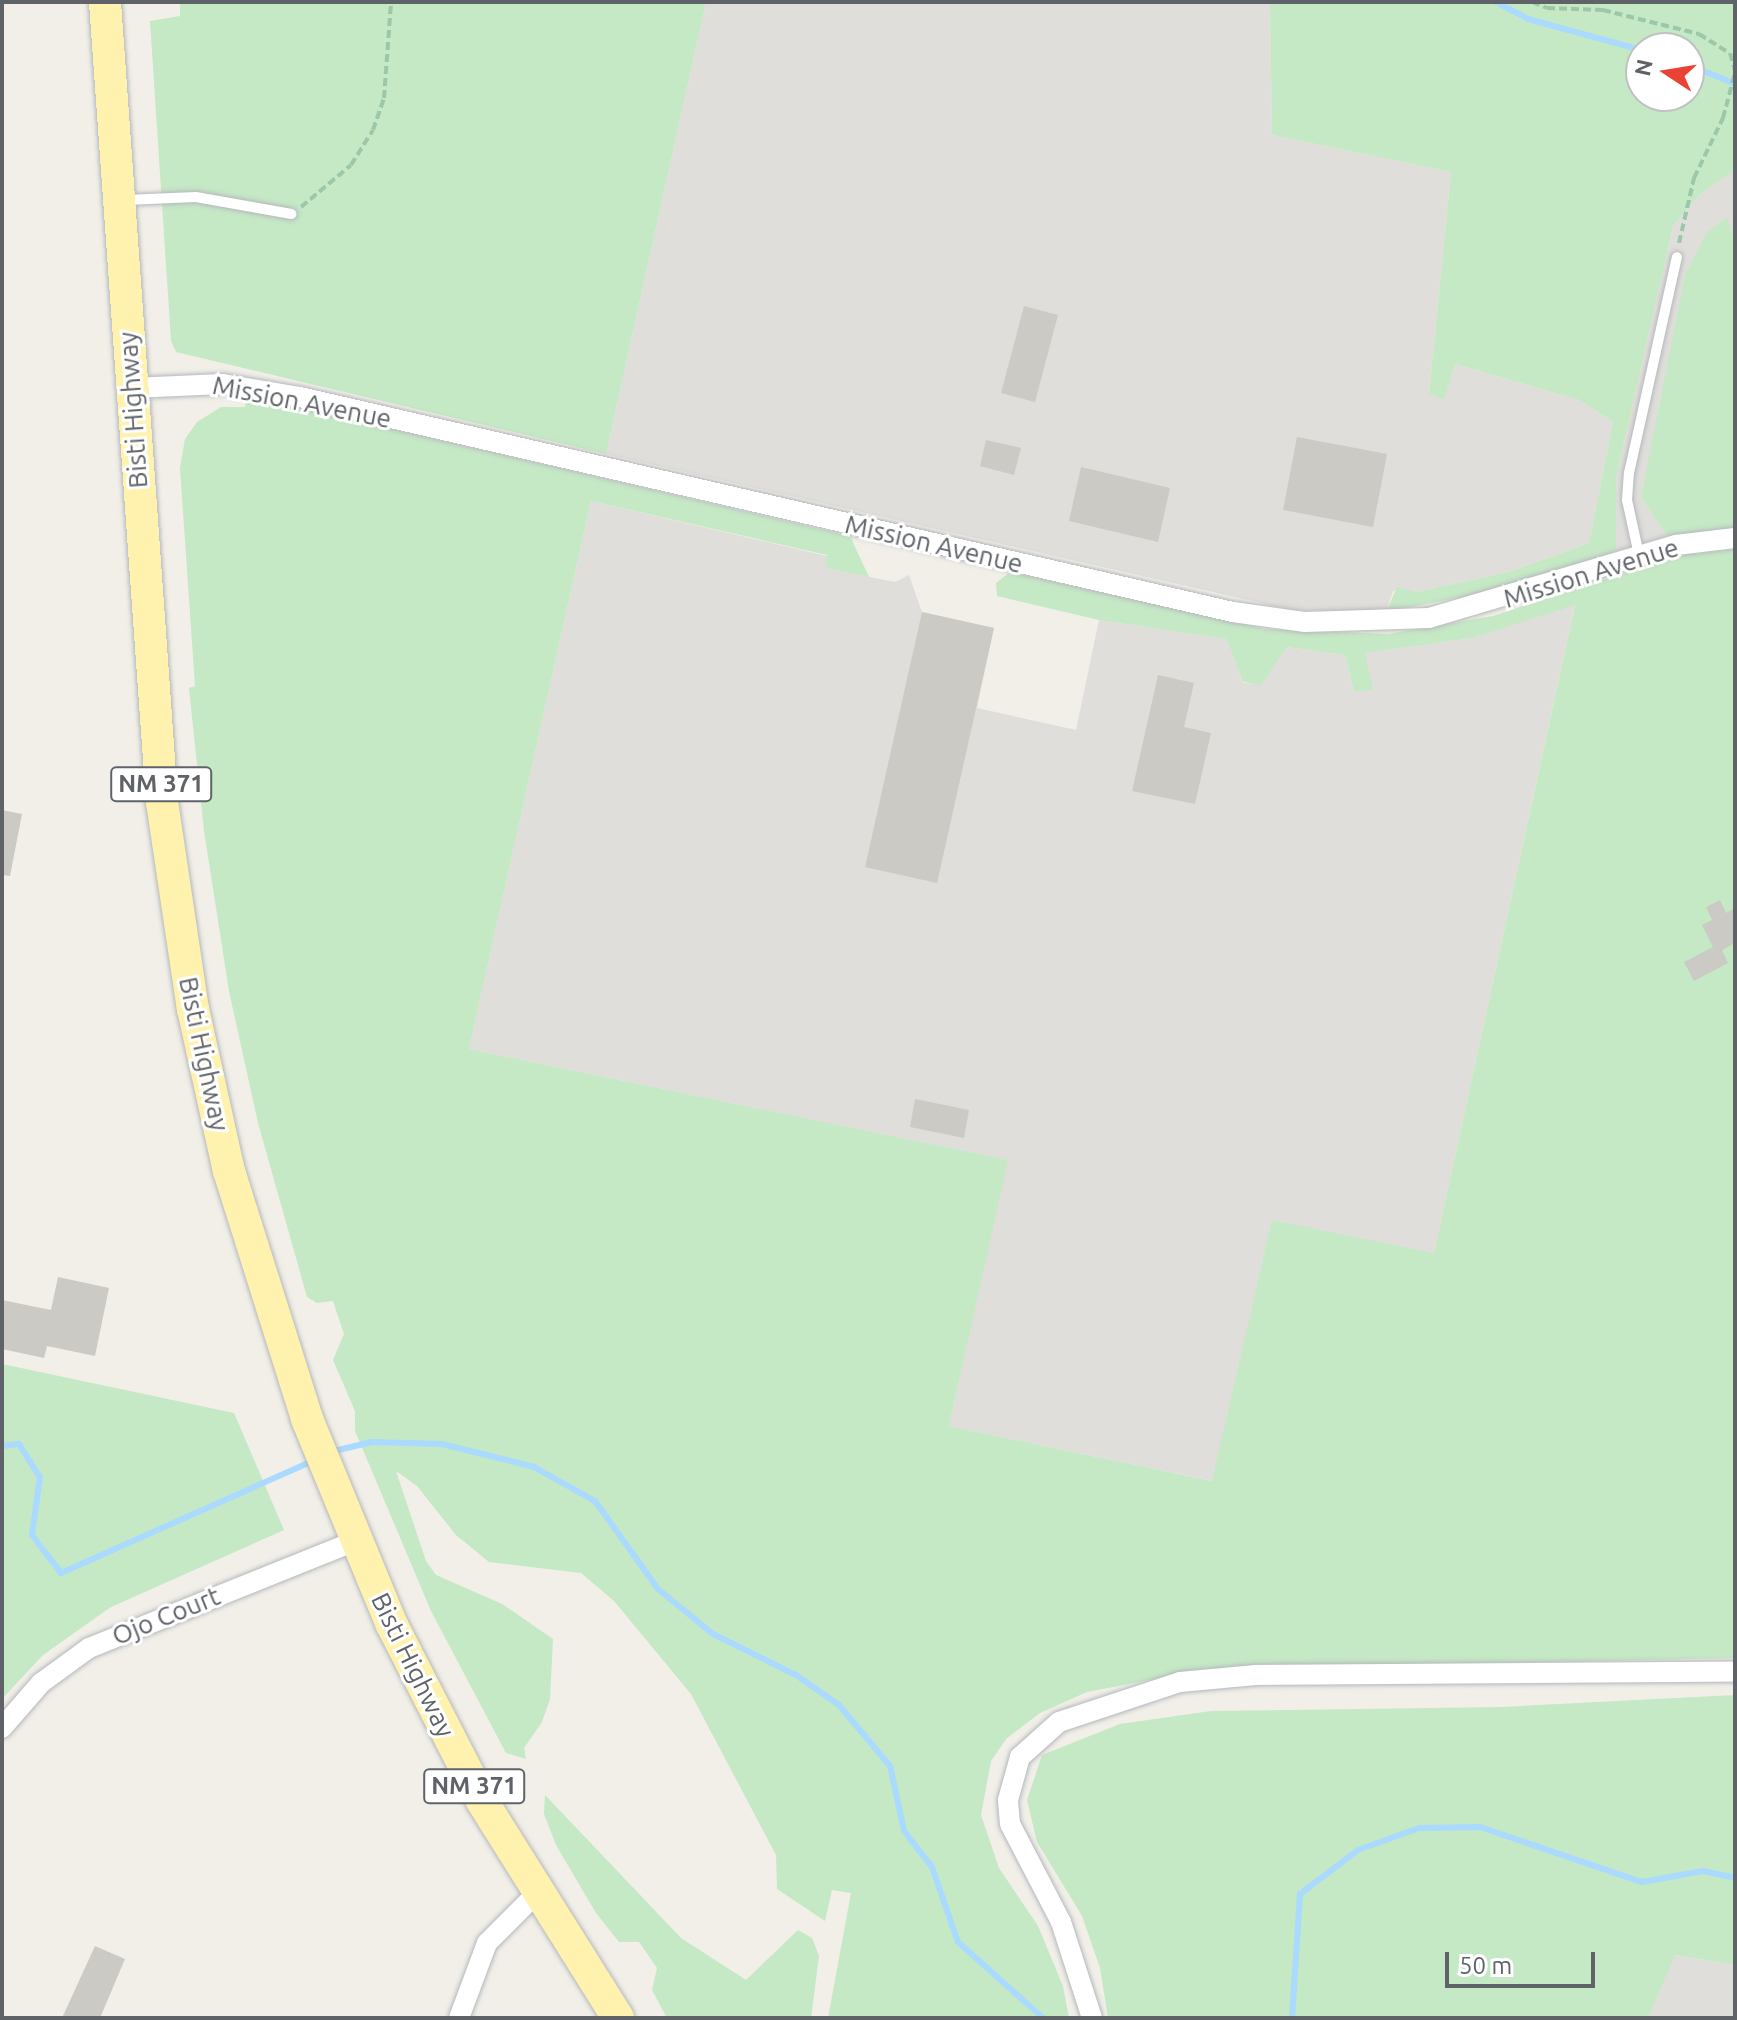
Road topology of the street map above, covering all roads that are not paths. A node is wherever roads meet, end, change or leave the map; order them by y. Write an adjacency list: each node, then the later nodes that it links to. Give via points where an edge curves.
1 (105, 2): 2 (main road, Bisti Highway / NM 371)
2 (119, 201): 3 (lane, via 196,197); 5 (main road, Bisti Highway / NM 371)
3 (291, 214)
4 (1677, 257): 7 (lane, via 1629,473 1627,500)
5 (131, 388): 7 (street, Mission Avenue, via 223,384 300,397 1284,620 1373,623 1429,618 1504,600); 8 (main road, Bisti Highway / NM 371, via 161,788 193,1009 256,1265)
6 (1735, 538): 7 (street, Mission Avenue)
7 (1639, 555)
8 (355, 1541): 10 (street, Ojo Court, via 89,1648 41,1683); 11 (main road, Bisti Highway / NM 371, via 431,1705)
9 (1735, 1672): 14 (street, via 1243,1676 1180,1682 1059,1722 1020,1757 1008,1800 1010,1824 1061,1922)
10 (2, 1728)
11 (537, 1893): 12 (street, via 487,1943); 13 (main road, Bisti Highway / NM 371)
12 (459, 2018)
13 (618, 2018)
14 (1092, 2018)

